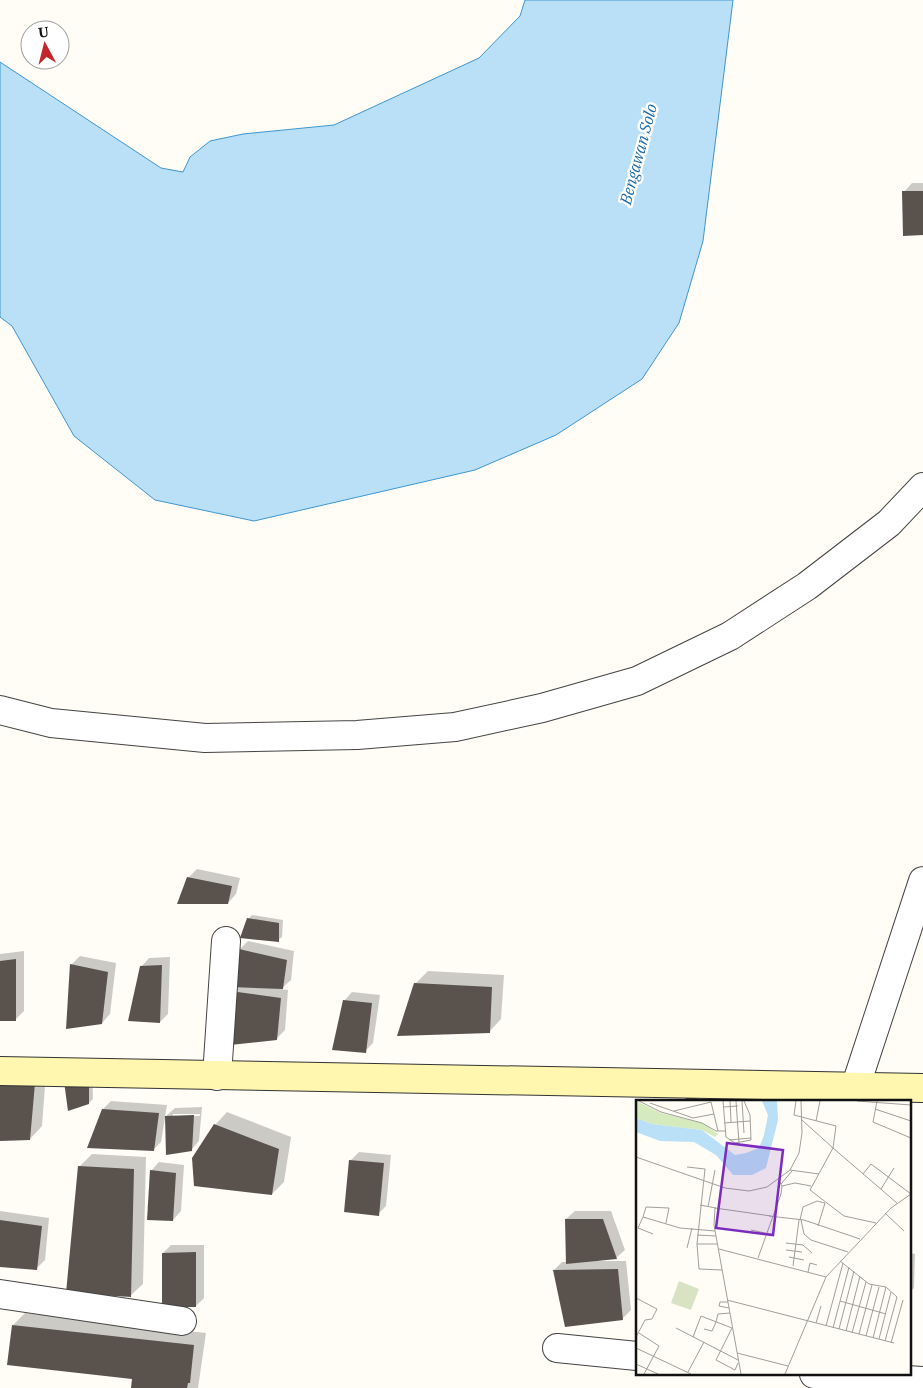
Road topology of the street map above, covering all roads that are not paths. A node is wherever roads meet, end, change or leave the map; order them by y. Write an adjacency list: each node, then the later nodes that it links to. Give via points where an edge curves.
1 (917, 503): 2 (street, via 807,586 730,636 637,681 542,708 455,727 357,735 205,738 51,723)
2 (0, 710)
3 (923, 881): 8 (street)
4 (226, 941): 6 (street)
5 (0, 1071): 6 (street)
6 (217, 1076): 8 (street, via 373,1076)
7 (923, 1088): 8 (street)
8 (854, 1095)
9 (0, 1294): 10 (street)
10 (182, 1321)
11 (557, 1348): 12 (street)
12 (636, 1356)
13 (845, 1376): 14 (street)
14 (923, 1381)

